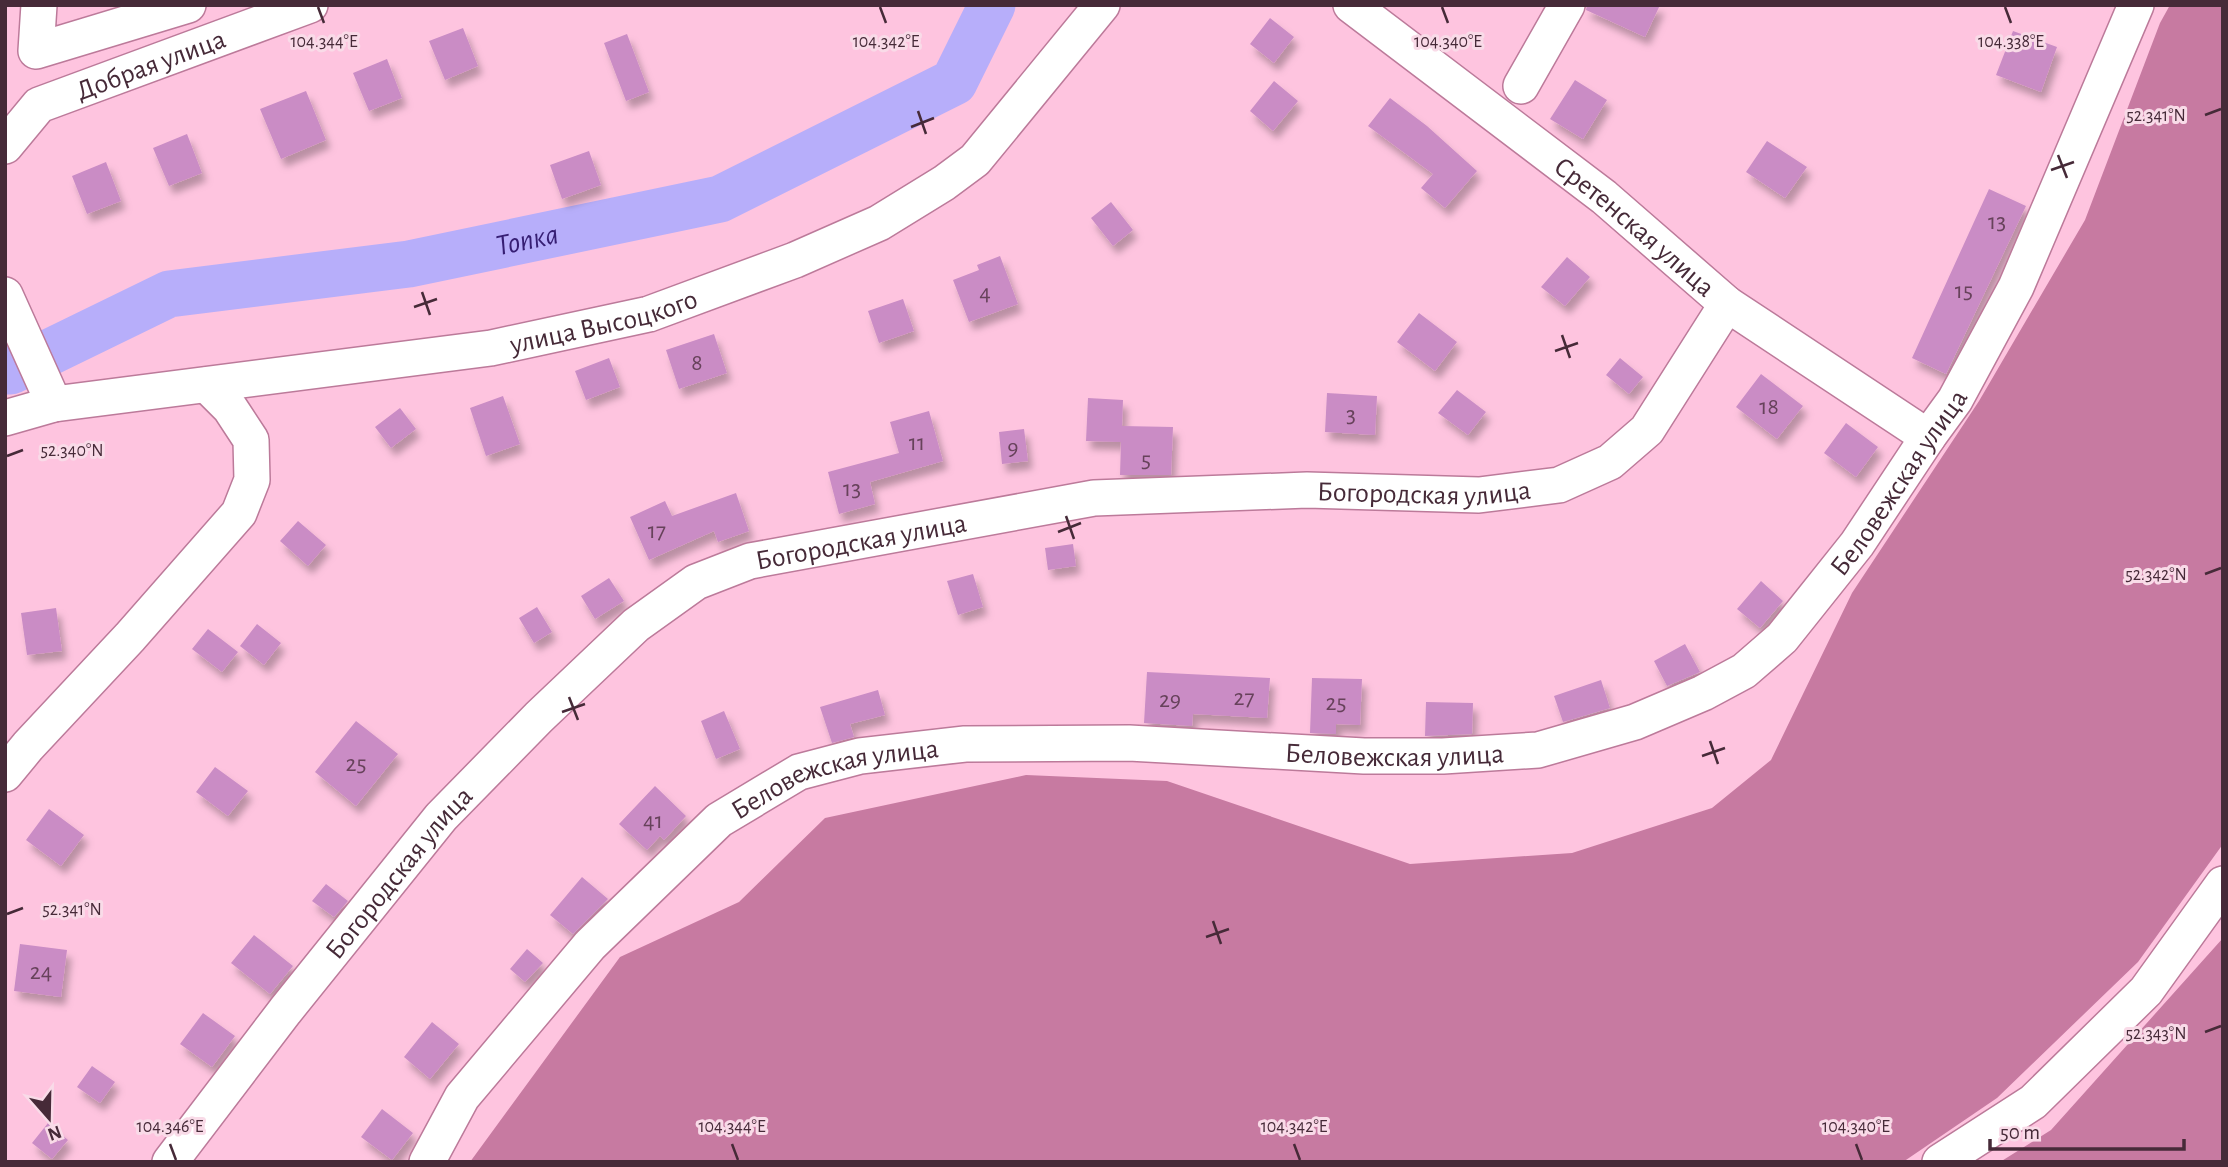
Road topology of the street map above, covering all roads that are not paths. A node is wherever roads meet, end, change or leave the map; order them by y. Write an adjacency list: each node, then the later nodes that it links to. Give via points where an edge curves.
1 (40, 5): 2 (street, via 36,51)
2 (188, 5)
3 (310, 5): 9 (street, Добрая улица, via 39,105)
4 (1102, 5): 12 (street, улица Высоцкого, via 975,160 879,223 795,260 649,314 491,348)
5 (1351, 5): 11 (street, Сретенская улица, via 1604,197)
6 (1567, 5): 8 (street)
7 (2136, 5): 15 (street, Беловежская улица, via 2016,287 1955,400)
8 (1521, 86)
9 (5, 146)
10 (5, 295): 13 (street)
11 (1727, 304): 15 (street, Сретенская улица); 18 (street, Богородская улица, via 1647,430 1611,462 1559,485 1479,495 1307,490 1094,498 750,561 696,582 636,625 441,817)
12 (206, 385): 13 (street, улица Высоцкого); 16 (street, via 230,408 251,440 252,480 239,513)
13 (54, 404): 14 (street, улица Высоцкого)
14 (5, 418)
15 (1928, 437): 19 (street, Беловежская улица, via 1857,544 1782,638 1744,671 1635,722 1538,750 1443,756 1129,743 965,744 860,756 799,772 719,820 590,945 462,1097)
16 (5, 774)
17 (2223, 884): 20 (street, via 2146,991 2033,1102)
18 (170, 1162)
19 (427, 1162)
20 (1940, 1162)

